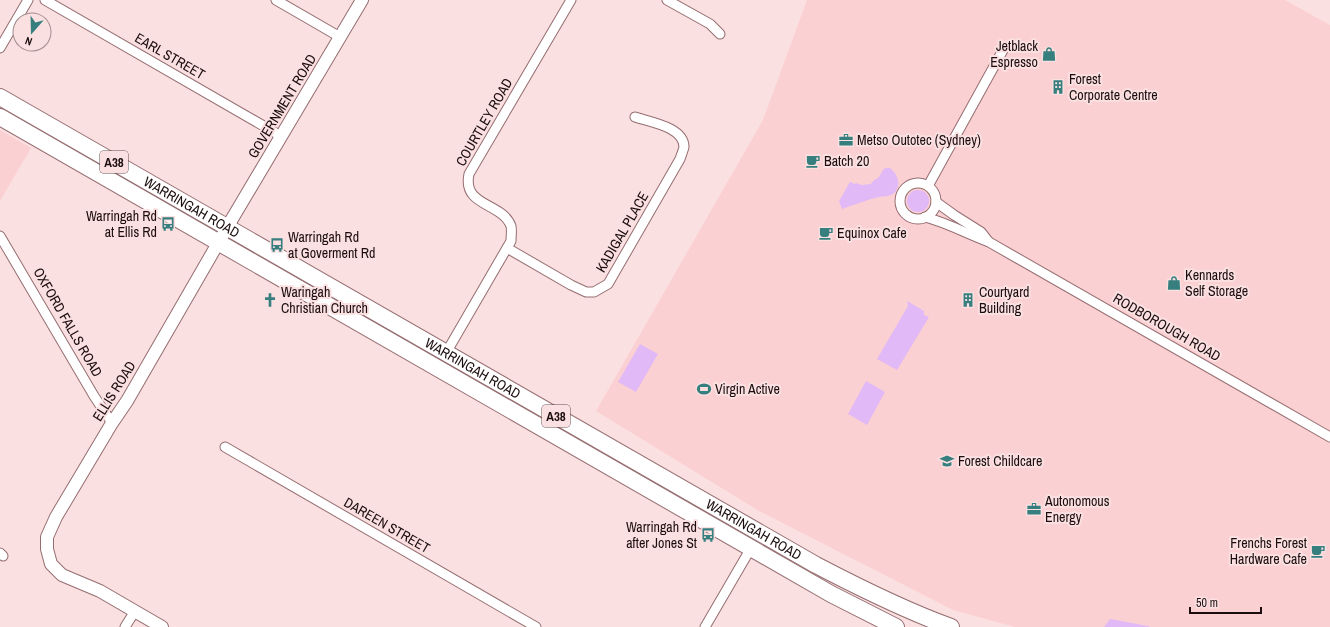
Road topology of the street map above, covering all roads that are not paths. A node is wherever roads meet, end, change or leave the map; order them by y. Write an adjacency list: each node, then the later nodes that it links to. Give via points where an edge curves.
1 (28, 0): 9 (street)
2 (46, 0): 14 (street, EARL STREET)
3 (276, 0): 8 (street)
4 (362, 0): 8 (street, GOVERNMENT ROAD)
5 (571, 0): 22 (street, COURTLEY ROAD, via 469,174 468,184 474,197 505,217 510,225 511,241)
6 (667, 0): 7 (street, via 710,24)
7 (720, 34)
8 (340, 37): 14 (street, GOVERNMENT ROAD)
9 (0, 48)
10 (1003, 50): 15 (street)
11 (0, 97): 18 (highway, WARRINGAH ROAD / A38)
12 (0, 117): 21 (highway, WARRINGAH ROAD / A38)
13 (635, 117): 22 (street, KADIGAL PLACE, via 676,131 684,146 680,159 608,284 594,292 586,292)
14 (281, 136): 18 (street, GOVERNMENT ROAD)
15 (928, 186): 16 (street, via 934,193); 17 (street, via 922,183 909,185 901,195 900,202 908,215 916,218)
16 (936, 202): 17 (street, via 933,211); 20 (street, RODBOROUGH ROAD, via 981,232)
17 (925, 217): 20 (street, RODBOROUGH ROAD, via 942,221)
18 (227, 228): 21 (street, GOVERNMENT ROAD); 23 (highway, WARRINGAH ROAD / A38)
19 (0, 236): 24 (street, OXFORD FALLS ROAD)
20 (989, 242): 25 (street, RODBOROUGH ROAD)
21 (219, 243): 24 (street, ELLIS ROAD, via 128,400); 27 (highway, WARRINGAH ROAD / A38)
22 (507, 248): 23 (street, COURTLEY ROAD)
23 (446, 353): 34 (highway, WARRINGAH ROAD / A38, via 847,581)
24 (112, 423): 28 (street, ELLIS ROAD, via 53,524 46,542 48,558 62,575)
25 (1330, 437)
26 (224, 447): 31 (street, DAREEN STREET)
27 (751, 548): 32 (street); 33 (highway, WARRINGAH ROAD / A38)
28 (135, 611): 29 (street); 30 (street)
29 (125, 627)
30 (162, 627)
31 (536, 627)
32 (705, 627)
33 (896, 627)
34 (951, 627)

